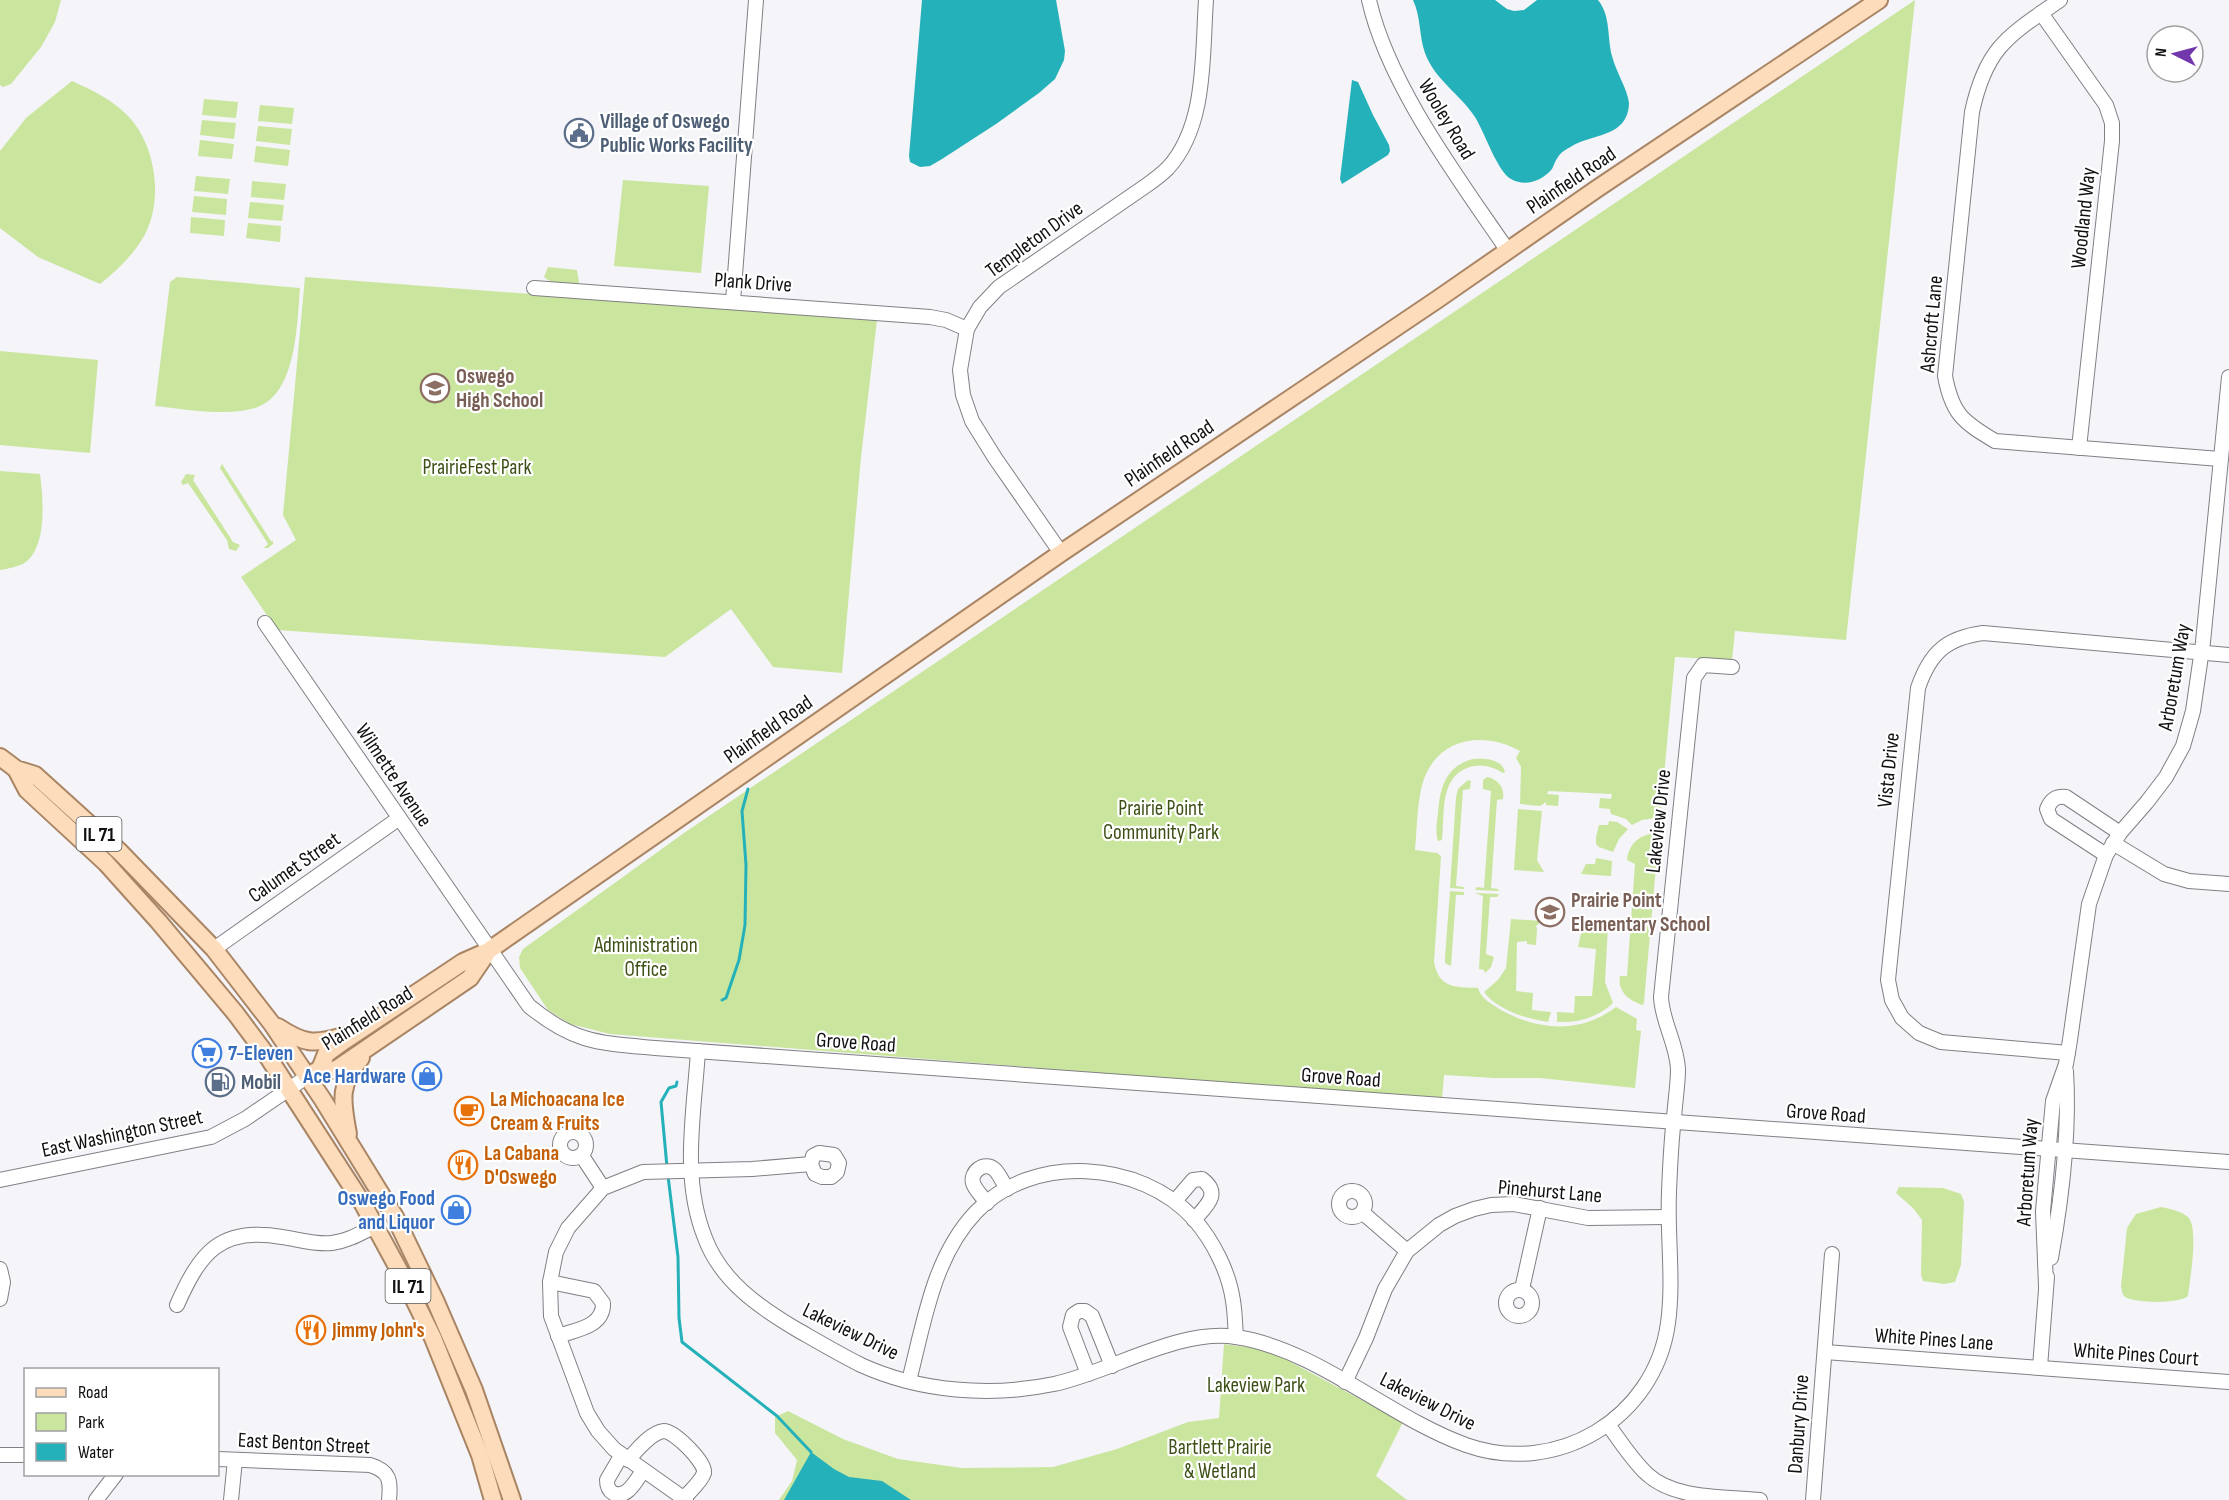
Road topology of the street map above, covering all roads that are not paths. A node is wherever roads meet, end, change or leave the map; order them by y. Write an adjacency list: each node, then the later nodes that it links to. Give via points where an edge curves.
1 (756, 0): 9 (street)
2 (1206, 0): 10 (street, Templeton Drive, via 1198,103 1193,125 1168,168 999,287)
3 (1369, 0): 7 (street, Wooley Road, via 1402,85)
4 (1879, 0): 7 (main road, Plainfield Road)
5 (2060, 0): 6 (street, Ashcroft Lane)
6 (2041, 13): 12 (street, Woodland Way, via 2106,105 2112,123); 12 (street, Ashcroft Lane, via 2000,46 1977,89 1945,376 1955,409 1966,423 1995,441)
7 (1508, 251): 14 (main road, Plainfield Road)
8 (534, 288): 9 (street, Plank Drive)
9 (733, 302): 10 (street, Plank Drive, via 930,317)
10 (967, 329): 14 (street, Templeton Drive, via 960,370 972,421)
11 (2229, 376): 13 (street, Arboretum Way)
12 (2079, 448): 13 (street, Ashcroft Lane)
13 (2220, 459): 16 (street, Arboretum Way)
14 (1061, 553): 25 (main road, Plainfield Road)
15 (265, 623): 21 (street, Wilmette Avenue)
16 (2201, 653): 17 (street, Vista Drive); 22 (street, Arboretum Way, via 2193,711 2183,746 2166,777); 30 (street, Vista Drive, via 1983,633 1962,636 1946,645 1933,657 1920,680 1888,980 1892,1000 1902,1018 1918,1033 1941,1042)
17 (2229, 655)
18 (1732, 667): 33 (street, Lakeview Drive, via 1703,665 1694,678 1662,997 1662,1011 1678,1068)
19 (0, 757): 20 (main road, IL 71)
20 (16, 769): 24 (main road, IL 71, via 34,775 111,844); 32 (main road, IL 71, via 27,790 106,863 201,971)
21 (398, 819): 24 (street, Calumet Street); 25 (street, Wilmette Avenue)
22 (2113, 844): 23 (street, via 2164,874 2189,881); 30 (street, Arboretum Way, via 2089,904)
23 (2229, 884)
24 (214, 949): 26 (main road, IL 71)
25 (488, 951): 27 (main road, Plainfield Road, via 463,962); 28 (main road, Plainfield Road, via 470,978); 29 (street, Grove Road, via 529,1006 566,1032 601,1043)
26 (272, 1024): 27 (main road, via 307,1042 326,1041); 31 (main road, IL 71)
27 (361, 1030): 31 (main road, Plainfield Road, via 326,1054)
28 (371, 1045): 31 (main road, Plainfield Road, via 335,1070); 34 (main road, via 351,1070 343,1089)
29 (698, 1051): 33 (street, Grove Road); 40 (street, Lakeview Drive)
30 (2067, 1058): 35 (street, Arboretum Way, via 2053,1101); 36 (street, Arboretum Way)
31 (314, 1072): 32 (street, East Washington Street); 34 (main road, IL 71)
32 (288, 1088): 41 (street, East Washington Street, via 212,1137); 50 (main road, IL 71)
33 (1673, 1123): 35 (street, Grove Road); 48 (street, Lakeview Drive)
34 (350, 1144): 81 (main road, IL 71, via 395,1217 435,1300 474,1390)
35 (2049, 1150): 36 (street, Grove Road); 55 (street, Arboretum Way, via 2043,1211)
36 (2064, 1151): 38 (street, Grove Road); 55 (street, Arboretum Way)
37 (582, 1156): 42 (street)
38 (2229, 1162)
39 (811, 1164): 40 (street)
40 (690, 1170): 42 (street, via 643,1172); 65 (street, Lakeview Drive, via 695,1209 706,1242 724,1272 743,1293 859,1364)
41 (0, 1180)
42 (603, 1188): 54 (street, via 568,1228 556,1252)
43 (1007, 1189): 44 (street, via 1040,1176 1070,1171 1105,1173 1143,1183); 45 (street); 45 (street, via 994,1169 980,1167 973,1174 973,1183)
44 (1175, 1201): 49 (street); 49 (street, via 1193,1180 1202,1179 1209,1184 1213,1192 1210,1201)
45 (987, 1203): 65 (street, via 963,1228 946,1256 934,1285)
46 (1540, 1208): 48 (street, Pinehurst Lane, via 1588,1218); 51 (street, Pinehurst Lane, via 1514,1204 1474,1209 1439,1225); 56 (street)
47 (1364, 1213): 51 (street)
48 (1668, 1217): 68 (street, Lakeview Drive, via 1668,1324 1659,1361 1636,1398)
49 (1194, 1220): 60 (street, via 1225,1271 1233,1300)
50 (375, 1226): 58 (street, via 329,1244 264,1234 245,1234 221,1243 204,1256); 80 (main road, IL 71, via 433,1338 480,1455)
51 (1407, 1251): 66 (street, Pinehurst Lane, via 1385,1289)
52 (1832, 1254): 61 (street, Danbury Drive)
53 (0, 1269): 57 (street)
54 (550, 1282): 59 (street, via 551,1316); 59 (street, via 594,1291 603,1307 591,1324)
55 (2046, 1286): 63 (street, Arboretum Way)
56 (1522, 1289)
57 (0, 1299)
58 (177, 1305)
59 (558, 1336): 71 (street, via 587,1413)
60 (1236, 1337): 62 (street, Lakeview Drive, via 1174,1343); 66 (street, Lakeview Drive, via 1294,1355)
61 (1825, 1352): 63 (street, White Pines Lane); 83 (street, Danbury Drive)
62 (1112, 1366): 64 (street, Lakeview Drive); 64 (street, via 1092,1316 1079,1311 1073,1315 1070,1327)
63 (2040, 1367): 67 (street, White Pines Court)
64 (1088, 1374): 65 (street, Lakeview Drive, via 1016,1390 968,1390)
65 (909, 1381)
66 (1345, 1382): 68 (street, Lakeview Drive, via 1449,1439 1484,1451 1514,1455 1549,1451 1579,1442)
67 (2229, 1382)
68 (1609, 1426): 82 (street, via 1656,1482 1688,1493)
69 (0, 1455): 70 (street)
70 (24, 1455)
71 (624, 1458): 74 (street); 74 (street, via 608,1476 612,1492 626,1492); 76 (street, via 656,1434 672,1433 704,1467 703,1475)
72 (219, 1459): 73 (street, East Benton Street)
73 (236, 1460): 78 (street); 79 (street, East Benton Street, via 370,1465 379,1468 389,1480)
74 (643, 1471): 76 (street)
75 (114, 1476): 77 (street)
76 (685, 1499)
77 (96, 1500)
78 (231, 1500)
79 (389, 1500)
80 (493, 1500)
81 (512, 1500)
82 (1760, 1500)
83 (1814, 1500)

